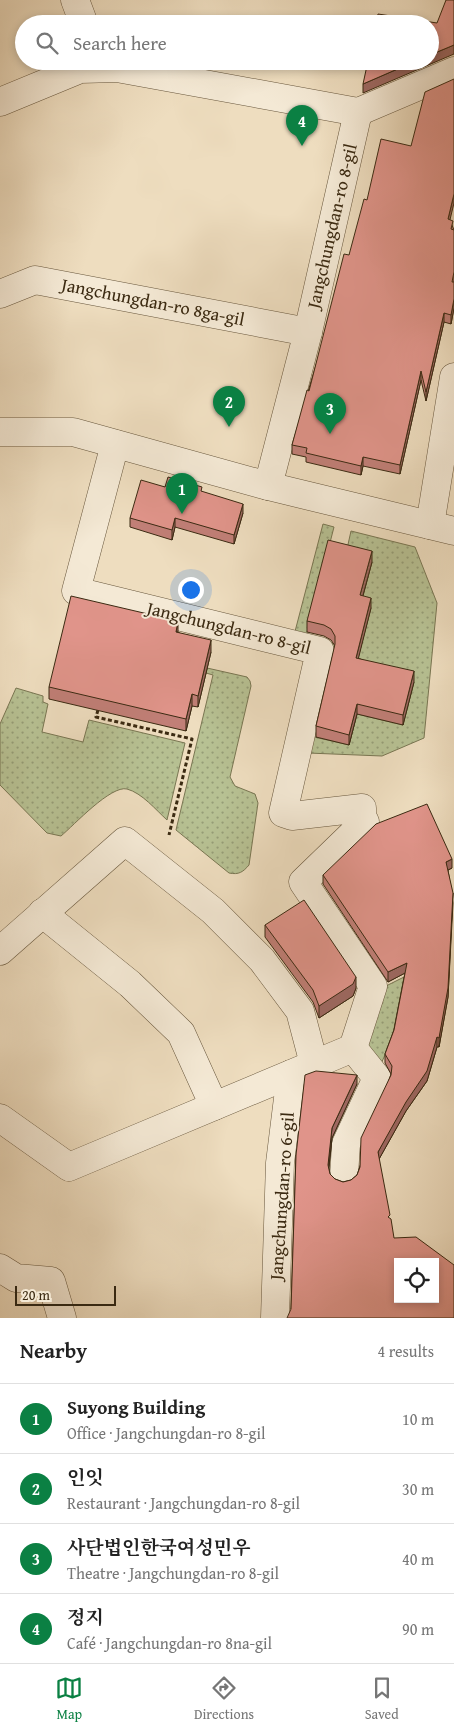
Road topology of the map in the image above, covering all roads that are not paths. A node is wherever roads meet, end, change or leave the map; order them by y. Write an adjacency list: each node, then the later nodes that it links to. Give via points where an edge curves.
1 (75, 0): 2 (street)
2 (81, 15)
3 (78, 70): 6 (street)
4 (128, 70): 7 (street)
5 (454, 70): 7 (street)
6 (0, 102)
7 (358, 112): 9 (street, Jangchungdan-ro 8-gil)
8 (0, 294): 9 (street, Jangchungdan-ro 8ga-gil, via 35,280)
9 (308, 332): 13 (street, Jangchungdan-ro 8-gil)
10 (454, 377): 14 (street)
11 (0, 432): 12 (street, via 73,432)
12 (115, 444): 13 (street); 17 (street, Jangchungdan-ro 8-gil, via 76,591 320,650 283,813 292,816 362,808 365,822 303,882 373,986)
13 (268, 486): 14 (street)
14 (442, 528)
15 (42, 913): 16 (street); 18 (street, via 125,841 213,911 262,960 300,1011); 19 (street, via 130,984 181,1033)
16 (0, 951)
17 (353, 1048): 18 (street); 21 (street, via 377,1078 346,1144)
18 (302, 1069): 19 (street); 24 (street, Jangchungdan-ro 6-gil, via 280,1163)
19 (214, 1106): 20 (street, via 69,1167)
20 (0, 1118)
21 (344, 1176)
22 (0, 1268): 23 (street, via 16,1278 51,1281)
23 (62, 1318)
24 (275, 1318)

